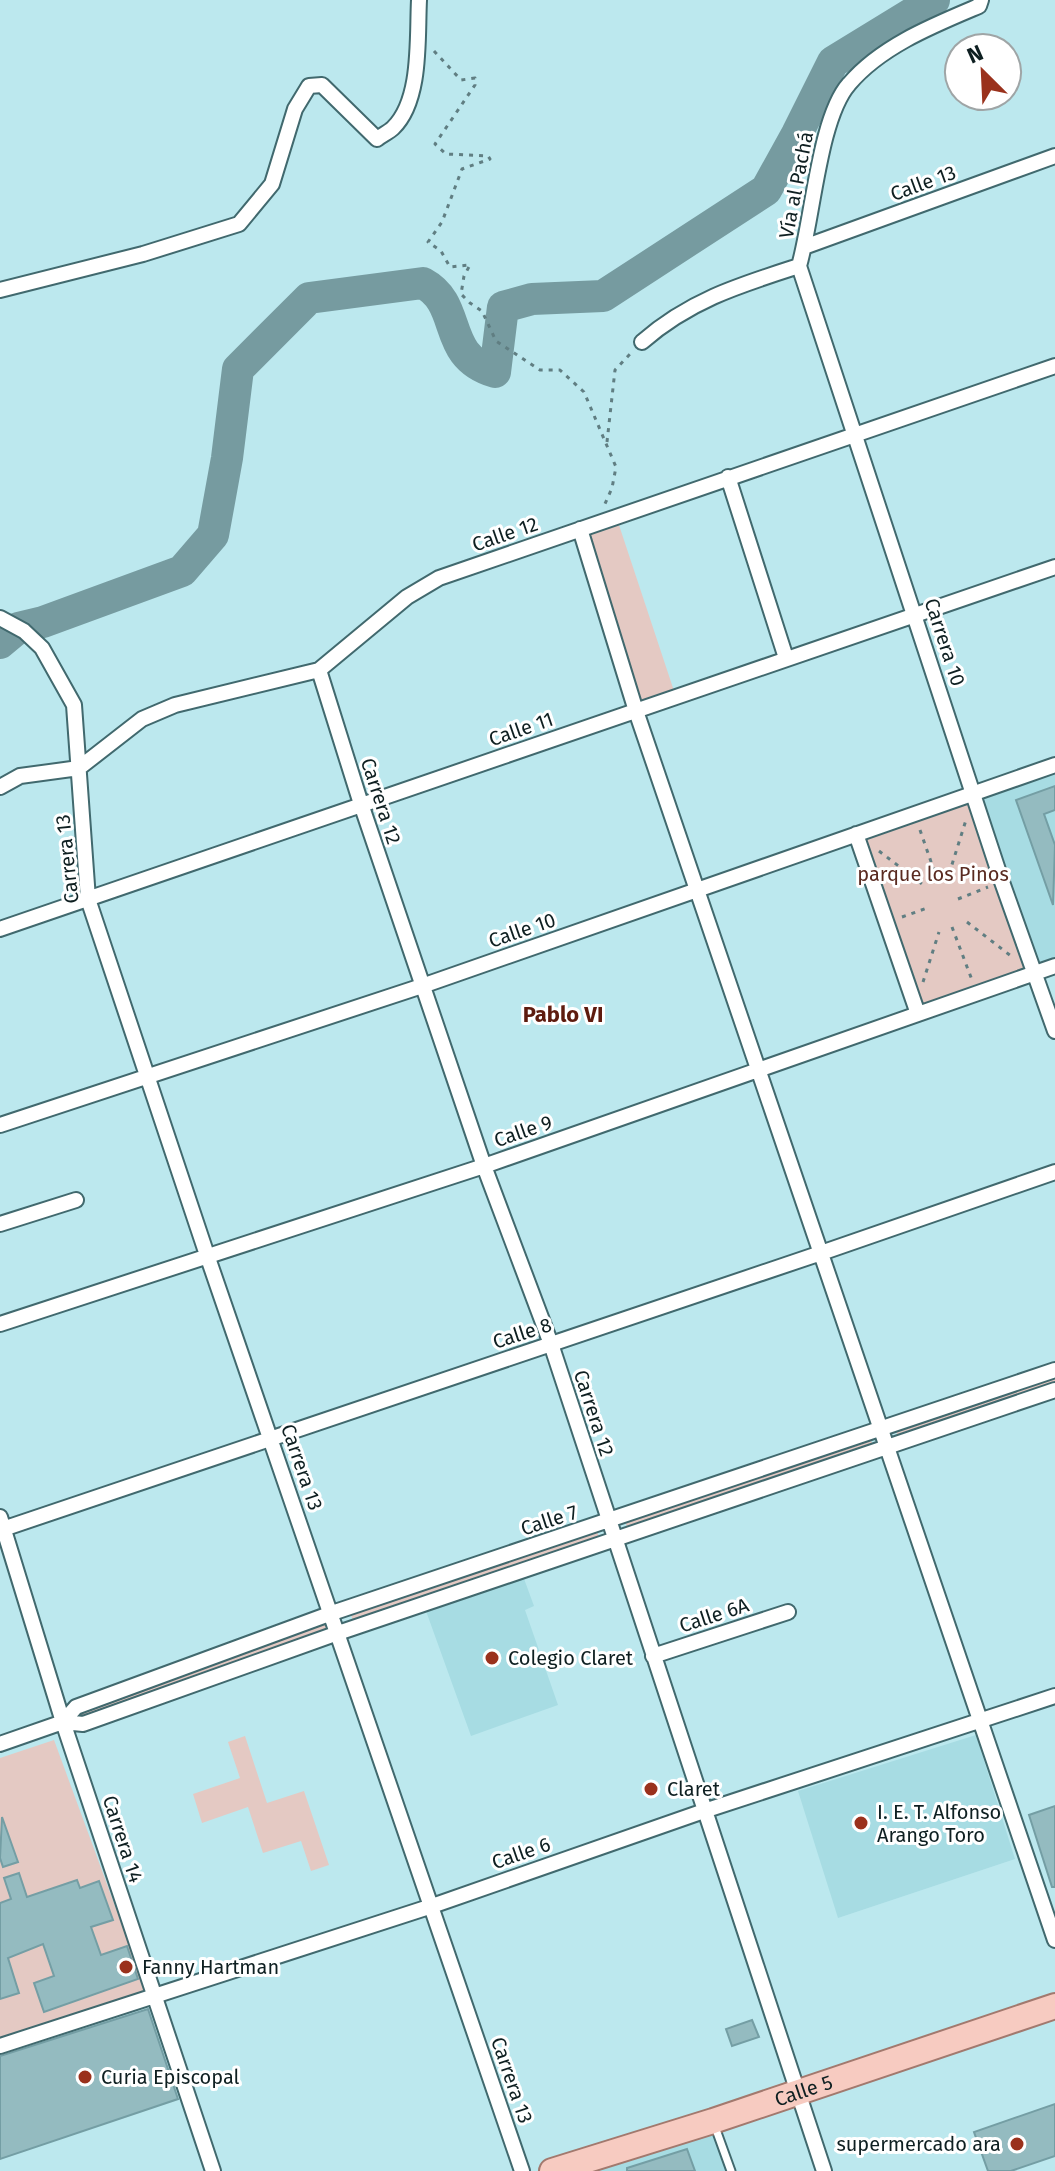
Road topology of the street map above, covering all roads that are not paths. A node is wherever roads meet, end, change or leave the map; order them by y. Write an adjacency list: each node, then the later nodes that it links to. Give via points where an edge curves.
1 (419, 0): 6 (street, via 416,75 394,128 377,139 322,85 309,86 295,109 272,184 239,224)
2 (981, 0): 4 (street, Vía al Pachá, via 979,6 880,56 847,85 828,125)
3 (1055, 156): 4 (street, Calle 13)
4 (804, 247): 5 (street, Vía al Pachá)
5 (799, 266): 7 (street, via 694,304); 9 (street, Carrera 10)
6 (0, 290)
7 (642, 342)
8 (1055, 366): 9 (street, Calle 12)
9 (853, 434): 10 (street, Calle 12); 13 (street, Carrera 10)
10 (728, 477): 11 (street, Calle 12); 15 (street)
11 (580, 529): 16 (street, Calle 12, via 439,578 407,597); 17 (street)
12 (1055, 567): 13 (street, Calle 11)
13 (914, 613): 15 (street, Calle 11); 21 (street, Carrera 10)
14 (5, 620): 19 (street, Carrera 13, via 42,648 74,705)
15 (786, 658): 17 (street, Calle 11)
16 (319, 670): 19 (street, Calle 12, via 175,705 142,719); 22 (street, Carrera 12)
17 (636, 711): 22 (street, Calle 11); 24 (street)
18 (1055, 765): 21 (street, Calle 10)
19 (79, 768): 20 (street, via 20,776); 25 (street, Carrera 13)
20 (0, 787)
21 (974, 794): 23 (street, Calle 10); 28 (street, Carrera 10)
22 (361, 804): 25 (street, Calle 11); 29 (street, Carrera 12)
23 (856, 834): 24 (street, Calle 10); 30 (street)
24 (697, 890): 29 (street, Calle 10); 32 (street)
25 (88, 899): 26 (street, Calle 11); 33 (street, Carrera 13)
26 (0, 929)
27 (1055, 966): 28 (street, Calle 9)
28 (1034, 973): 30 (street, Calle 9); 31 (street, Carrera 10)
29 (422, 986): 33 (street, Calle 10); 35 (street, Carrera 12)
30 (917, 1010): 32 (street, Calle 9)
31 (1055, 1031)
32 (759, 1072): 35 (street, Calle 9); 39 (street)
33 (148, 1078): 34 (street, Calle 10); 40 (street, Carrera 13)
34 (0, 1125)
35 (484, 1166): 40 (street, Calle 9); 42 (street, Carrera 12)
36 (1055, 1172): 39 (street, Calle 8)
37 (76, 1200): 38 (street)
38 (0, 1224)
39 (821, 1253): 42 (street, Calle 8); 45 (street)
40 (207, 1255): 41 (street, Calle 9); 46 (street, Carrera 13)
41 (0, 1324)
42 (551, 1344): 46 (street, Calle 8); 48 (street, Carrera 12)
43 (1055, 1370): 45 (street, Calle 7)
44 (1055, 1390): 47 (street, Calle 7)
45 (880, 1430): 47 (street); 48 (street, Calle 7)
46 (270, 1437): 49 (street, Calle 8); 52 (street, Carrera 13)
47 (886, 1448): 50 (street, Calle 7); 56 (street)
48 (608, 1522): 50 (street, Carrera 12); 52 (street, Calle 7)
49 (1, 1525): 57 (street, Carrera 14)
50 (613, 1539): 53 (street, Calle 7); 54 (street, Carrera 12)
51 (788, 1612): 54 (street, Calle 6A)
52 (332, 1613): 53 (street, Carrera 13); 57 (street, Calle 7, via 76,1707)
53 (338, 1633): 57 (street, Calle 7, via 83,1724); 60 (street, Carrera 13)
54 (653, 1656): 59 (street, Carrera 12)
55 (1055, 1696): 56 (street, Calle 6)
56 (981, 1721): 59 (street, Calle 6); 61 (street)
57 (63, 1722): 58 (street, Calle 7); 62 (street, Carrera 14)
58 (0, 1744)
59 (704, 1811): 60 (street, Calle 6); 65 (street, Carrera 12)
60 (432, 1906): 62 (street, Calle 6); 68 (street, Carrera 13)
61 (1055, 1940)
62 (154, 1996): 64 (street, Calle 6); 67 (street, Carrera 14)
63 (1055, 2006): 65 (main road, Calle 5)
64 (0, 2046)
65 (798, 2093): 66 (main road, Calle 5); 71 (street, Carrera 12)
66 (713, 2121): 69 (main road, Calle 5); 70 (lane)
67 (213, 2171)
68 (522, 2171)
69 (552, 2171)
70 (731, 2171)
71 (824, 2171)

